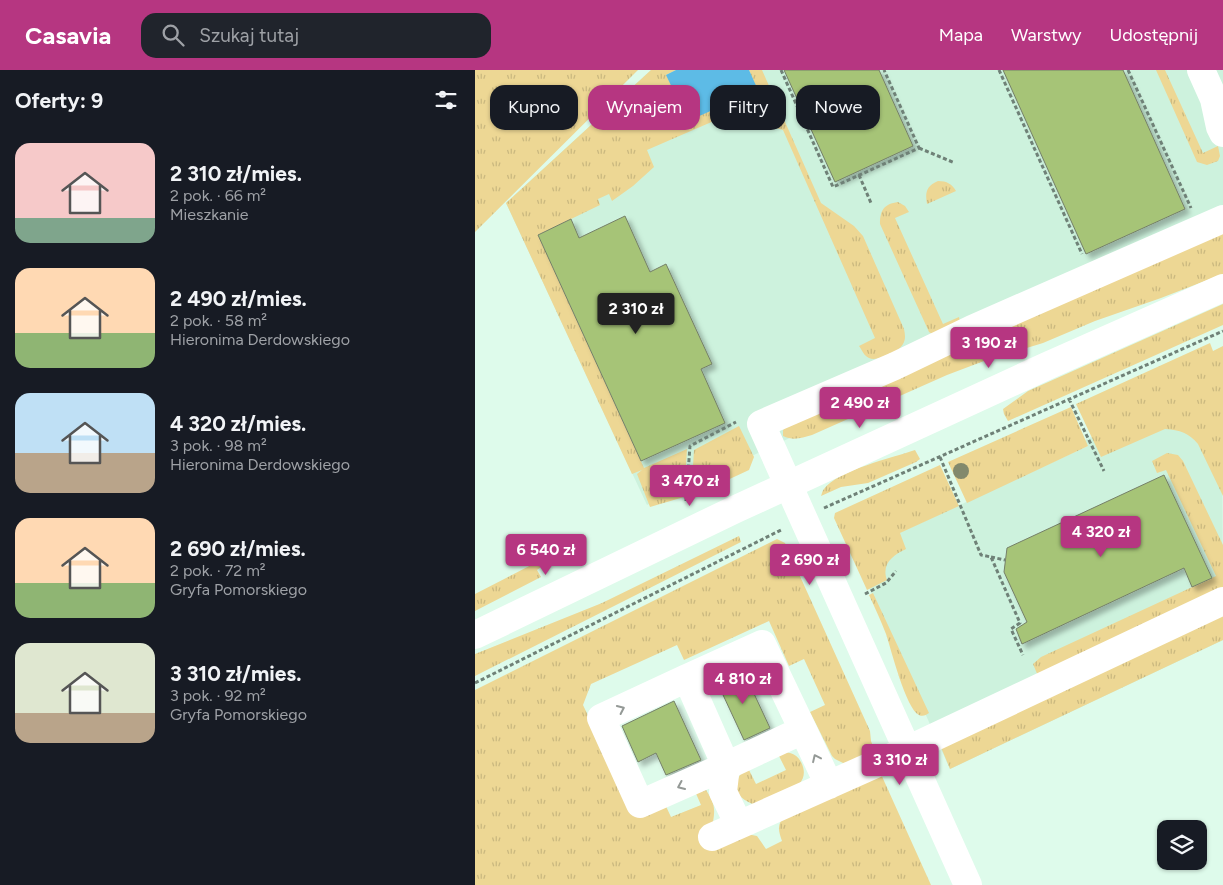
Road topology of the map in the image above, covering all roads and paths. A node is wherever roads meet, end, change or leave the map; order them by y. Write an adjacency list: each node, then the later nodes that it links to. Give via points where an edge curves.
1 (781, 70): 9 (path, via 833,187)
2 (884, 70): 7 (path)
3 (999, 70): 13 (path)
4 (1128, 70): 11 (path)
5 (1201, 70): 6 (main road, via 1214,99)
6 (1223, 133)
7 (919, 148): 8 (path); 9 (path)
8 (955, 163)
9 (859, 175): 10 (path)
10 (871, 203)
11 (1193, 214)
12 (1223, 218): 20 (main road, via 761,424)
13 (1085, 262)
14 (1223, 288): 20 (main road)
15 (1223, 331): 16 (path)
16 (1069, 399): 18 (path); 19 (path)
17 (742, 420): 21 (path, via 691,446)
18 (940, 457): 22 (path); 23 (path, via 981,554)
19 (1104, 471)
20 (789, 484): 22 (main road); 28 (main road)
21 (686, 501)
22 (803, 518): 31 (path); 33 (main road)
23 (991, 557): 24 (path); 29 (path, via 1020,622 1011,629)
24 (1005, 560)
25 (896, 571): 27 (path, via 886,583 865,594)
26 (1223, 601): 33 (main road)
27 (868, 602)
28 (475, 635)
29 (1023, 656)
30 (687, 678): 32 (main road, via 762,644); 34 (main road); 34 (main road, one-way to 30, via 640,804 601,718)
31 (475, 683)
32 (803, 730): 34 (main road); 35 (main road, one-way to 32)
33 (907, 750): 35 (main road); 38 (main road)
34 (726, 766): 36 (main road, via 723,792)
35 (829, 785): 36 (main road)
36 (739, 825): 37 (main road)
37 (712, 838)
38 (968, 885)

